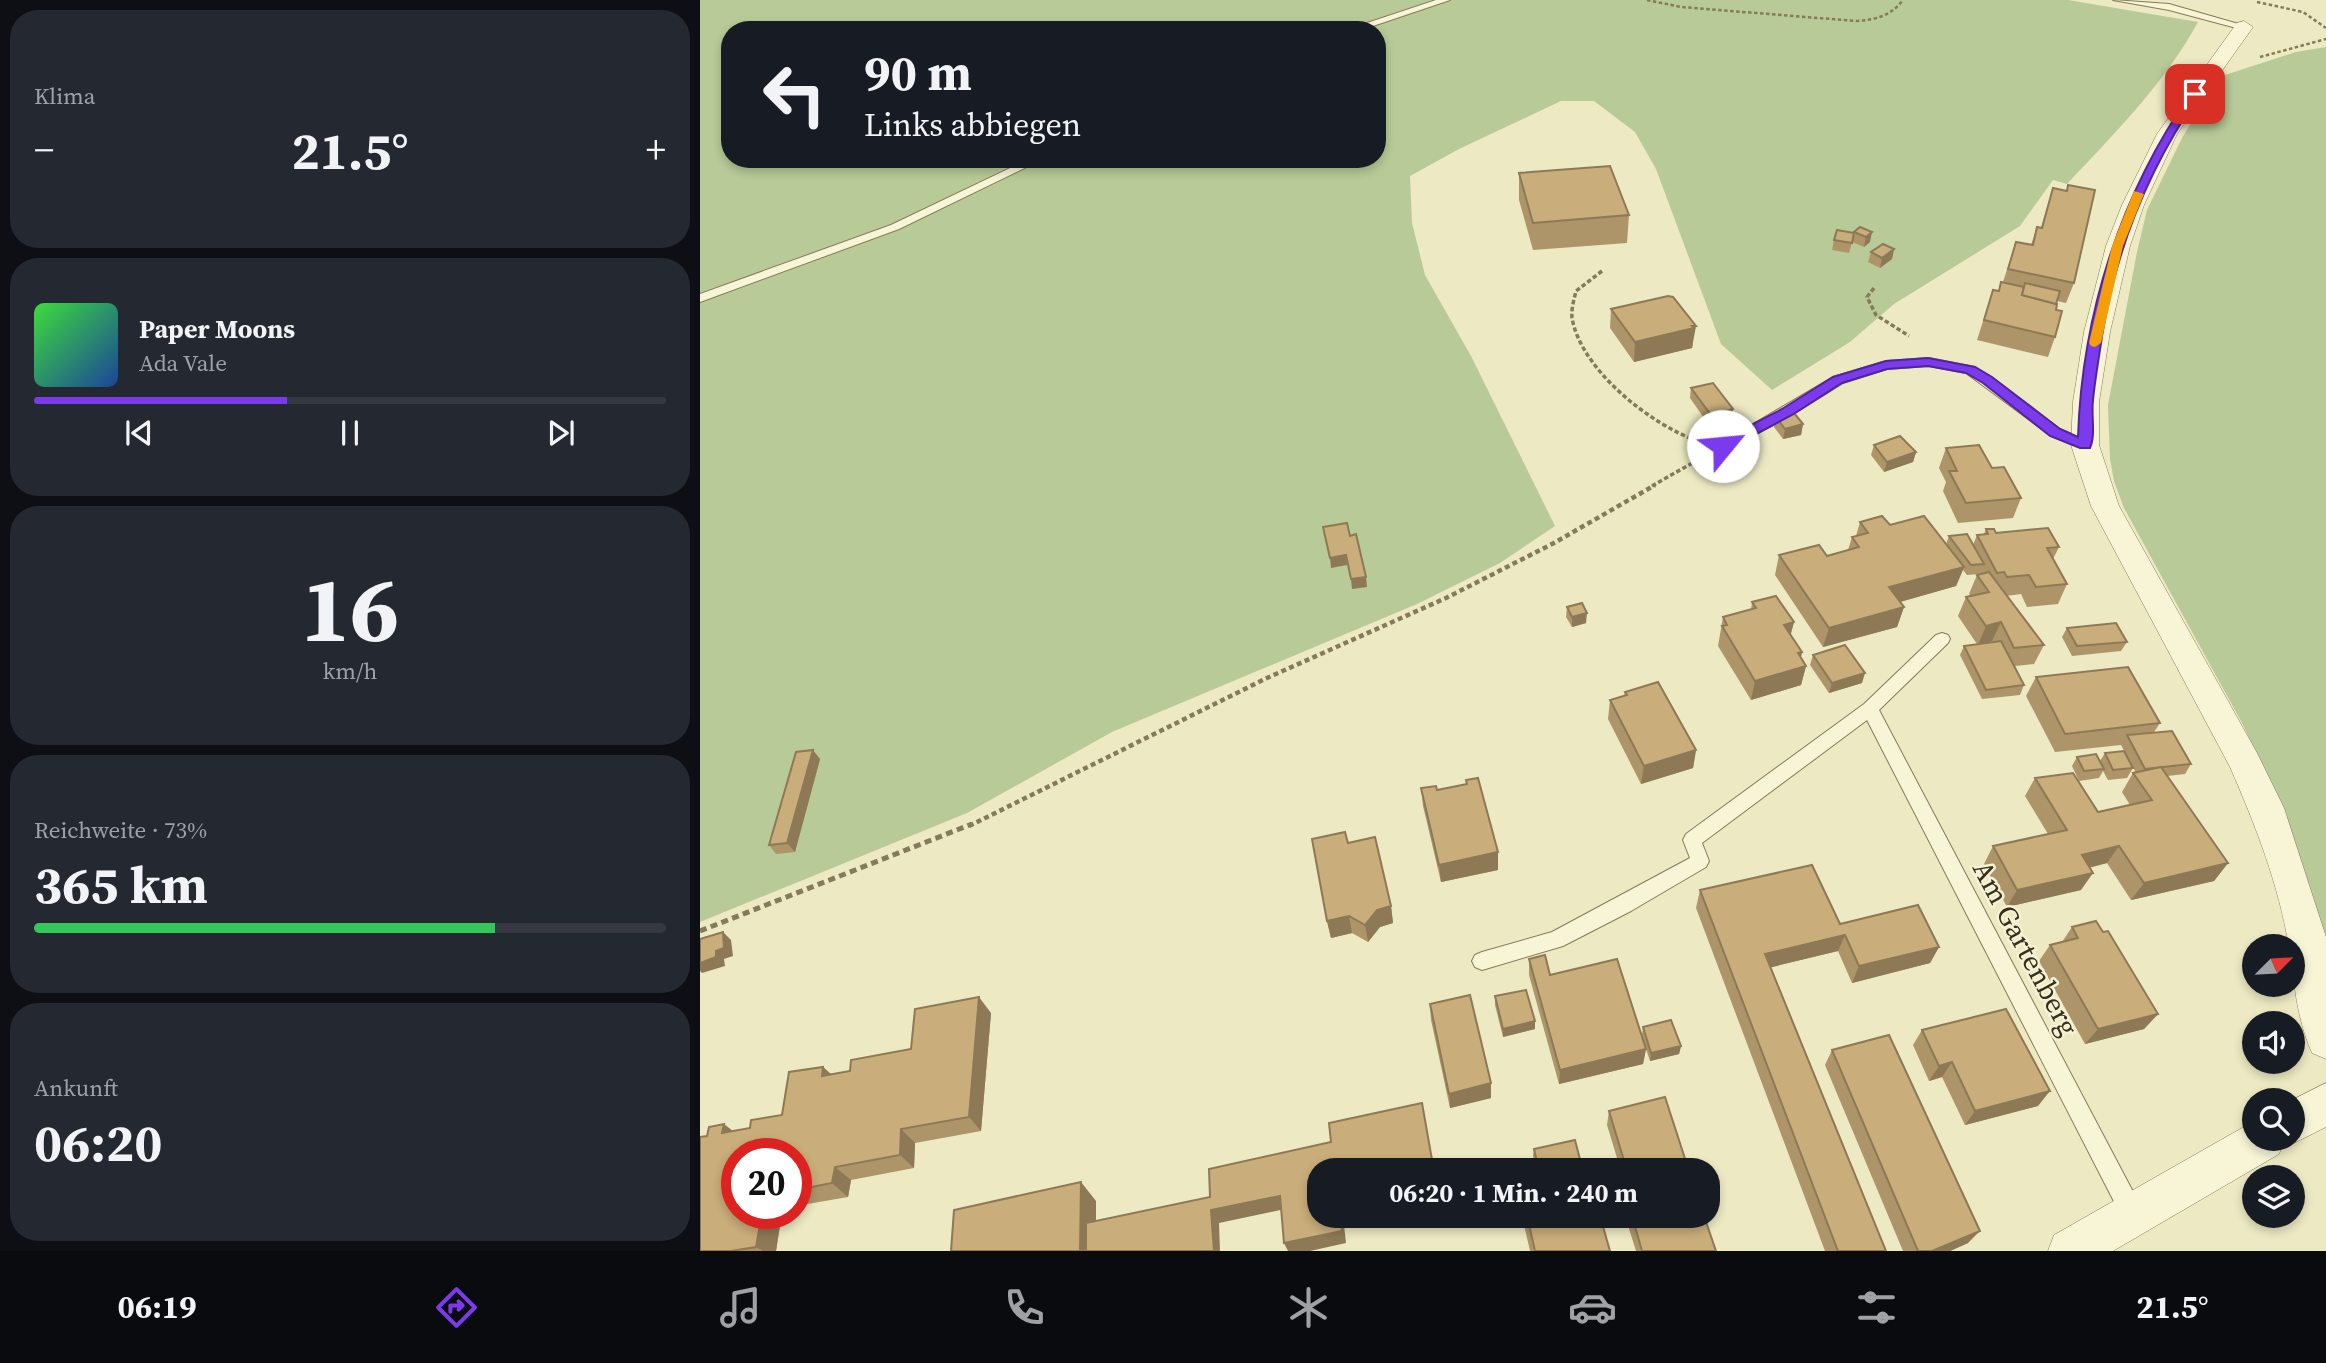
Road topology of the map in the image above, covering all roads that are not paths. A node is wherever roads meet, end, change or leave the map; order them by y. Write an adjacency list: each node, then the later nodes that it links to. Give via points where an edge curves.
1 (1445, 0): 3 (lane)
2 (2118, 0): 4 (lane, via 2168,7)
3 (1379, 21)
4 (2244, 27): 7 (street, via 2167,134 2133,205 2097,332 2086,402)
5 (1019, 168): 6 (lane, via 895,227)
6 (700, 298)
7 (2085, 445): 8 (lane, via 2055,432 1970,370 1919,362 1886,365 1838,380); 12 (street, via 2110,516 2266,808 2304,922)
8 (1723, 446)
9 (1942, 639): 10 (lane)
10 (1870, 709): 11 (lane, via 1692,840 1700,861 1556,940); 16 (lane, Am Gartenberg)
11 (1482, 961)
12 (2326, 1039)
13 (2326, 1104): 14 (street)
14 (2305, 1116)
15 (2243, 1151): 16 (street)
16 (2132, 1213): 17 (street)
17 (2070, 1251)

